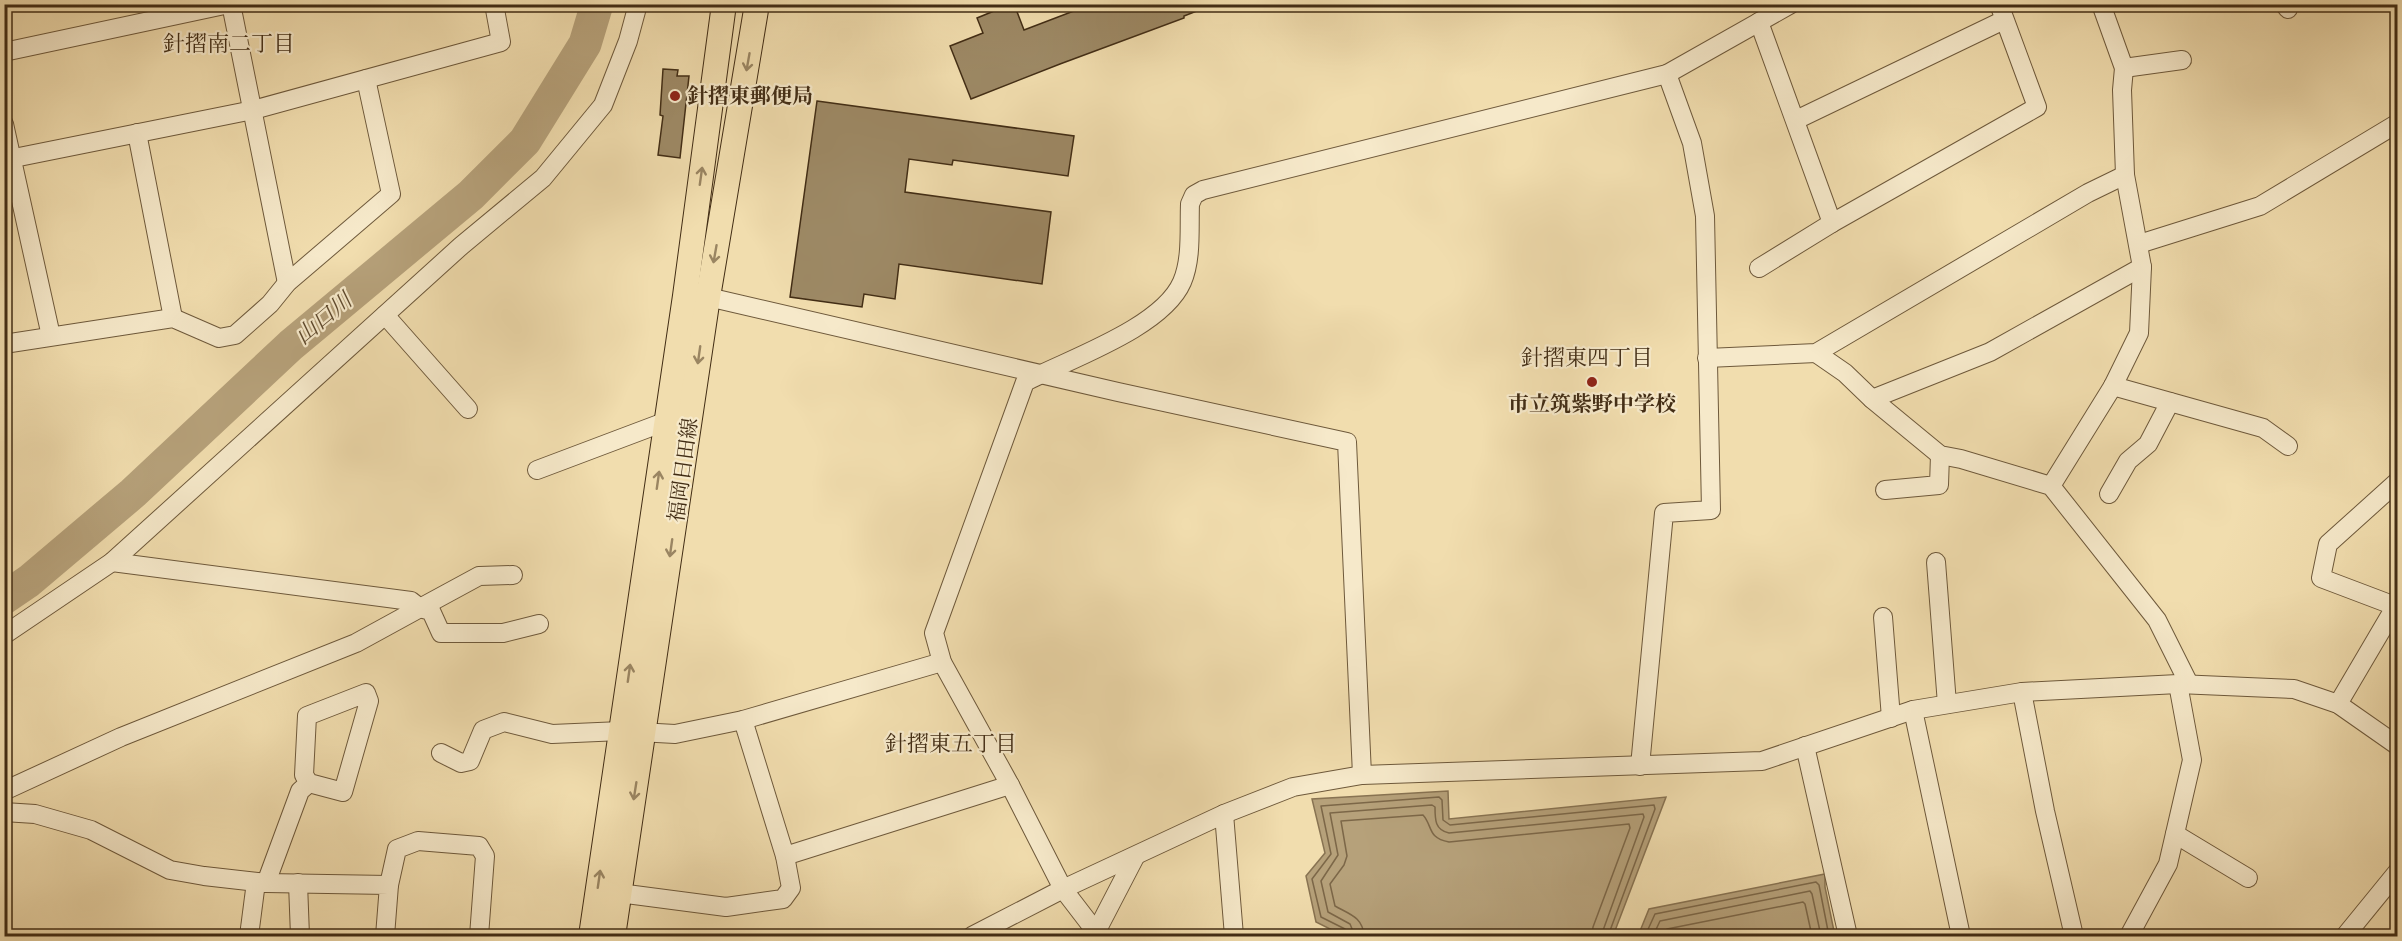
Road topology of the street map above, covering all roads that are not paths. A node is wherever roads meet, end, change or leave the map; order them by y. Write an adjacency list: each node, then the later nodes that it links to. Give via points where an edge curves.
1 (230, 4): 10 (street); 15 (street)
2 (494, 4): 14 (street, via 501,42)
3 (638, 4): 28 (street, via 603,105 543,178)
4 (724, 4): 27 (main road, 福岡日田線, one-way to 4)
5 (758, 4): 27 (main road, 福岡日田線, one-way to 27)
6 (1791, 4): 9 (street)
7 (2101, 4): 12 (street)
8 (2002, 12): 16 (street); 22 (street, via 2037,107)
9 (1759, 22): 13 (street); 16 (street)
10 (4, 52)
11 (2182, 60): 12 (street)
12 (2124, 68): 21 (street)
13 (1667, 74): 33 (street, via 1692,143 1706,216); 34 (street, via 1203,190 1194,195 1190,204 1182,283 1162,310 1144,324)
14 (366, 79): 15 (street); 26 (street, via 391,194)
15 (253, 110): 19 (street); 26 (street)
16 (1796, 120): 22 (street)
17 (2397, 123): 23 (street, via 2260,206)
18 (4, 124): 20 (street)
19 (137, 133): 20 (street); 29 (street)
20 (8, 159): 30 (street)
21 (2125, 175): 23 (street); 32 (street)
22 (1832, 223): 25 (street)
23 (2139, 244): 24 (street)
24 (2142, 267): 35 (street, via 2139,333); 36 (street, via 1990,352)
25 (1759, 268)
26 (287, 283): 29 (street, via 235,335 219,338)
27 (697, 296): 34 (street); 39 (main road, 福岡日田線)
28 (385, 315): 38 (street); 47 (street)
29 (173, 318): 30 (street)
30 (51, 336): 31 (street)
31 (4, 344)
32 (1816, 353): 33 (street); 36 (street)
33 (1707, 358): 68 (street, via 1711,510 1665,513)
34 (1040, 374): 55 (street, via 1025,382 934,633); 69 (street, via 1347,442)
35 (2113, 386): 37 (street); 44 (street)
36 (1872, 399): 41 (street)
37 (2170, 402): 40 (street, via 2263,428); 46 (street, via 2148,444 2128,460)
38 (468, 409)
39 (678, 422): 42 (street); 63 (main road, 福岡日田線, one-way to 39); 64 (main road, 福岡日田線, one-way to 64)
40 (2288, 446)
41 (1940, 455): 44 (street); 45 (street, via 1939,485)
42 (537, 470)
43 (2397, 481): 50 (street, via 2328,544 2321,578)
44 (2051, 486): 56 (street, via 2157,620)
45 (1885, 490)
46 (2109, 494)
47 (112, 562): 51 (street, via 411,601); 54 (street)
48 (1936, 562): 58 (street)
49 (513, 575): 51 (street, via 479,576)
50 (2396, 604): 59 (street)
51 (420, 608): 53 (street, via 431,610 441,633 504,633); 72 (street, via 356,643 122,737)
52 (1883, 617): 61 (street)
53 (539, 624)
54 (4, 635)
55 (942, 662): 62 (street); 71 (street)
56 (2184, 684): 57 (street); 59 (street, via 2294,688); 75 (street, via 2192,760)
57 (2022, 692): 58 (street); 96 (street, via 2044,812)
58 (1947, 704): 60 (street)
59 (2338, 704): 66 (street)
60 (1913, 710): 61 (street); 95 (street)
61 (1891, 718): 65 (street)
62 (743, 720): 64 (street, via 675,735); 76 (street)
63 (621, 731): 64 (street); 67 (street, via 552,734 504,722 483,730 470,760 461,763); 90 (main road, 福岡日田線, one-way to 63)
64 (645, 733): 84 (main road, 福岡日田線, one-way to 84)
65 (1805, 746): 68 (street, via 1762,761); 94 (street)
66 (2397, 746)
67 (441, 753)
68 (1640, 766): 69 (street)
69 (1362, 775): 74 (street, via 1293,787)
70 (309, 783): 70 (street, via 343,792 369,701 366,693 307,716 304,775); 80 (street, via 300,791)
71 (1010, 785): 76 (street); 83 (street)
72 (4, 791)
73 (4, 812): 80 (street, via 35,814 91,830 170,870)
74 (1224, 814): 77 (street); 93 (street)
75 (2175, 834): 79 (street); 97 (street, via 2168,864)
76 (785, 856): 84 (street, via 791,888 783,899 726,907)
77 (1134, 857): 83 (street); 85 (street)
78 (2397, 870): 98 (street)
79 (2248, 879)
80 (261, 882): 81 (street); 86 (street)
81 (298, 884): 82 (street); 87 (street)
82 (389, 885): 88 (street); 89 (street, via 397,849 418,841 479,846 485,856)
83 (1063, 889): 85 (street); 92 (street)
84 (619, 892): 91 (main road, 福岡日田線)
85 (1097, 935)
86 (249, 936)
87 (300, 936)
88 (385, 936)
89 (479, 936)
90 (591, 936)
91 (613, 936)
92 (972, 936)
93 (1234, 936)
94 (1848, 936)
95 (1961, 936)
96 (2074, 936)
97 (2129, 936)
98 (2345, 936)

